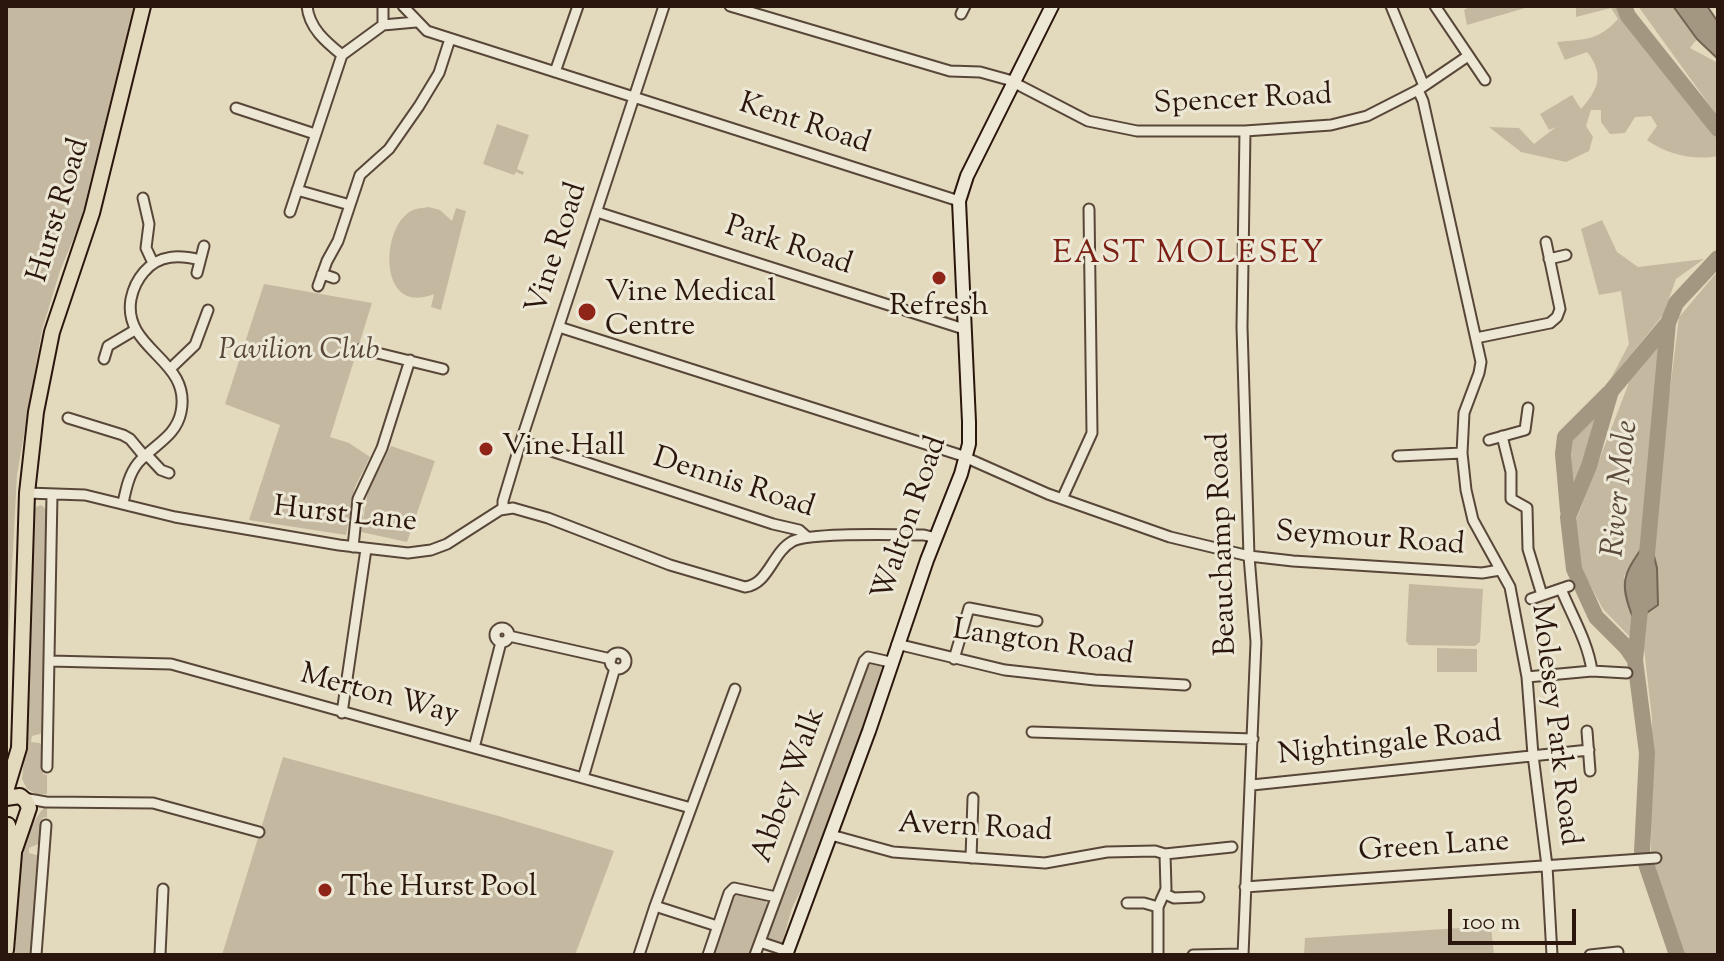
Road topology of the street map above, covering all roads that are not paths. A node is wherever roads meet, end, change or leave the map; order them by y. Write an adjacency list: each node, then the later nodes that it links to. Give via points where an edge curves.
1 (143, 6): 62 (main road, Hurst Road, via 92,213 52,332)
2 (307, 6): 15 (street, via 311,23)
3 (383, 6): 13 (street)
4 (403, 6): 12 (street)
5 (578, 6): 17 (street)
6 (664, 6): 21 (street, Vine Road)
7 (730, 6): 11 (street, Spencer Road)
8 (1052, 6): 19 (main road, Walton Road)
9 (1391, 6): 20 (street, Molesey Park Road)
10 (1435, 6): 16 (street)
11 (759, 10): 19 (street, Spencer Road, via 950,71 980,72)
12 (416, 22): 13 (street); 14 (street, Kent Road)
13 (383, 25): 15 (street)
14 (450, 39): 17 (street, Kent Road); 28 (street, via 439,73 389,149 360,175)
15 (342, 55): 24 (street)
16 (1468, 56): 18 (street); 20 (street, Spencer Road)
17 (555, 72): 21 (street, Kent Road)
18 (1485, 80)
19 (1014, 82): 23 (street, Spencer Road, via 1088,121 1160,132); 27 (main road, Walton Road)
20 (1421, 88): 23 (street, Spencer Road, via 1367,116 1343,122); 46 (street, Molesey Park Road)
21 (635, 98): 27 (street, Kent Road); 31 (street, Vine Road)
22 (236, 108): 24 (street)
23 (1245, 131): 71 (street, Beauchamp Road, via 1242,327)
24 (315, 134): 25 (street)
25 (297, 190): 28 (street); 30 (street)
26 (143, 198): 37 (street, via 149,224 146,248)
27 (959, 201): 44 (main road, Walton Road)
28 (350, 205): 39 (street)
29 (1089, 209): 64 (street, via 1092,433)
30 (290, 212)
31 (597, 212): 43 (street, Vine Road); 44 (street, Park Road)
32 (1546, 242): 35 (street)
33 (204, 246): 36 (street)
34 (1566, 255): 35 (street)
35 (1549, 259): 46 (street, via 1560,309 1557,317 1550,323)
36 (200, 260): 37 (street, via 182,255); 38 (street)
37 (153, 263): 45 (street, via 133,292)
38 (197, 273)
39 (322, 274): 40 (street); 41 (street)
40 (334, 278)
41 (318, 286)
42 (208, 310): 50 (street, via 195,345)
43 (559, 327): 56 (street, Vine Road); 60 (street, Seymour Road)
44 (964, 329): 60 (main road, Walton Road)
45 (135, 330): 48 (street, via 108,346); 50 (street)
46 (1476, 338): 57 (street, Molesey Park Road, via 1481,362 1464,413)
47 (361, 349): 49 (street)
48 (104, 359)
49 (410, 360): 51 (street); 69 (street, via 382,448 362,488)
50 (171, 368): 58 (street, via 182,391 182,409 170,435)
51 (443, 369)
52 (1528, 408): 54 (street, via 1525,430)
53 (68, 418): 58 (street, via 123,435)
54 (1502, 436): 55 (street); 73 (street, via 1511,499 1527,508 1528,549)
55 (1489, 440)
56 (521, 441): 66 (street, Vine Road); 67 (street, Dennis Road, via 799,530)
57 (1462, 453): 59 (street); 72 (street, Molesey Park Road, via 1473,520)
58 (146, 456): 61 (street); 65 (street, via 128,481)
59 (1398, 456)
60 (966, 458): 64 (street, Seymour Road); 68 (main road, Walton Road)
61 (169, 473)
62 (27, 493): 63 (street, Hurst Lane); 97 (main road, Hurst Road, via 22,700 15,767)
63 (52, 494): 65 (street, Hurst Lane); 78 (street)
64 (1062, 499): 71 (street, Seymour Road, via 1170,537)
65 (123, 503): 69 (street, Hurst Lane)
66 (503, 509): 67 (street, via 548,518 741,587 756,584 781,549); 70 (street, Hurst Lane, via 431,550)
67 (807, 537): 68 (street, Dennis Road)
68 (936, 538): 76 (main road, Walton Road)
69 (353, 547): 70 (street, Hurst Lane)
70 (366, 549): 85 (street)
71 (1249, 556): 72 (street, Seymour Road); 88 (street, Beauchamp Road, via 1256,642)
72 (1500, 570): 82 (street, Molesey Park Road, via 1510,587)
73 (1542, 595): 74 (street); 80 (street, via 1565,588 1589,648)
74 (1531, 599)
75 (1037, 621): 77 (street, via 969,608)
76 (897, 644): 77 (street, Langton Road); 79 (main road, Walton Road)
77 (954, 659): 83 (street, Langton Road, via 1005,670)
78 (50, 661): 85 (street, Merton Way, via 162,663); 92 (street)
79 (890, 662): 102 (main road, Walton Road); 112 (street, Abbey Walk, via 868,657 864,661)
80 (1592, 671): 81 (street); 82 (street)
81 (1627, 673)
82 (1527, 677): 91 (street, Molesey Park Road)
83 (1185, 685)
84 (735, 689): 98 (street)
85 (342, 713): 89 (street, Merton Way)
86 (1587, 731): 90 (street)
87 (1032, 732): 88 (street)
88 (1253, 739): 95 (street, Beauchamp Road)
89 (474, 748): 94 (street, Merton Way); 94 (street, via 505,639 613,664)
90 (1589, 750): 91 (street, Nightingale Road); 93 (street)
91 (1533, 755): 95 (street, Nightingale Road); 108 (street, Molesey Park Road)
92 (47, 767)
93 (1590, 771)
94 (583, 778): 98 (street, Merton Way)
95 (1252, 785): 109 (street, Beauchamp Road)
96 (973, 798): 106 (street)
97 (19, 802): 99 (main road, via 20,825); 101 (street, via 153,803); 104 (main road)
98 (691, 808): 115 (street)
99 (7, 824): 104 (main road)
100 (46, 825): 123 (street)
101 (259, 832)
102 (831, 835): 106 (street, Avern Road, via 893,852); 121 (main road, Walton Road)
103 (1232, 847): 105 (street, Avern Road)
104 (14, 853): 119 (main road)
105 (1165, 854): 106 (street, Avern Road, via 1107,852 1045,863); 111 (street)
106 (971, 858)
107 (1654, 858): 108 (street, Green Lane)
108 (1547, 866): 109 (street, Green Lane); 130 (street, Molesey Park Road)
109 (1245, 887): 122 (street, Beauchamp Road)
110 (163, 889): 124 (street)
111 (1165, 894): 113 (street); 116 (street)
112 (776, 897): 117 (street, via 734,888); 118 (street, Abbey Walk)
113 (1199, 897)
114 (1127, 903): 116 (street)
115 (655, 906): 117 (street); 125 (street)
116 (1158, 907): 128 (street)
117 (717, 926): 126 (street)
118 (760, 942): 121 (street); 127 (street, Abbey Walk)
119 (6, 950)
120 (1618, 952): 131 (street)
121 (786, 953)
122 (1243, 954): 129 (street)
123 (36, 955)
124 (160, 955)
125 (639, 955)
126 (708, 955)
127 (755, 955)
128 (1158, 955)
129 (1193, 955)
130 (1552, 955)
131 (1590, 955)

